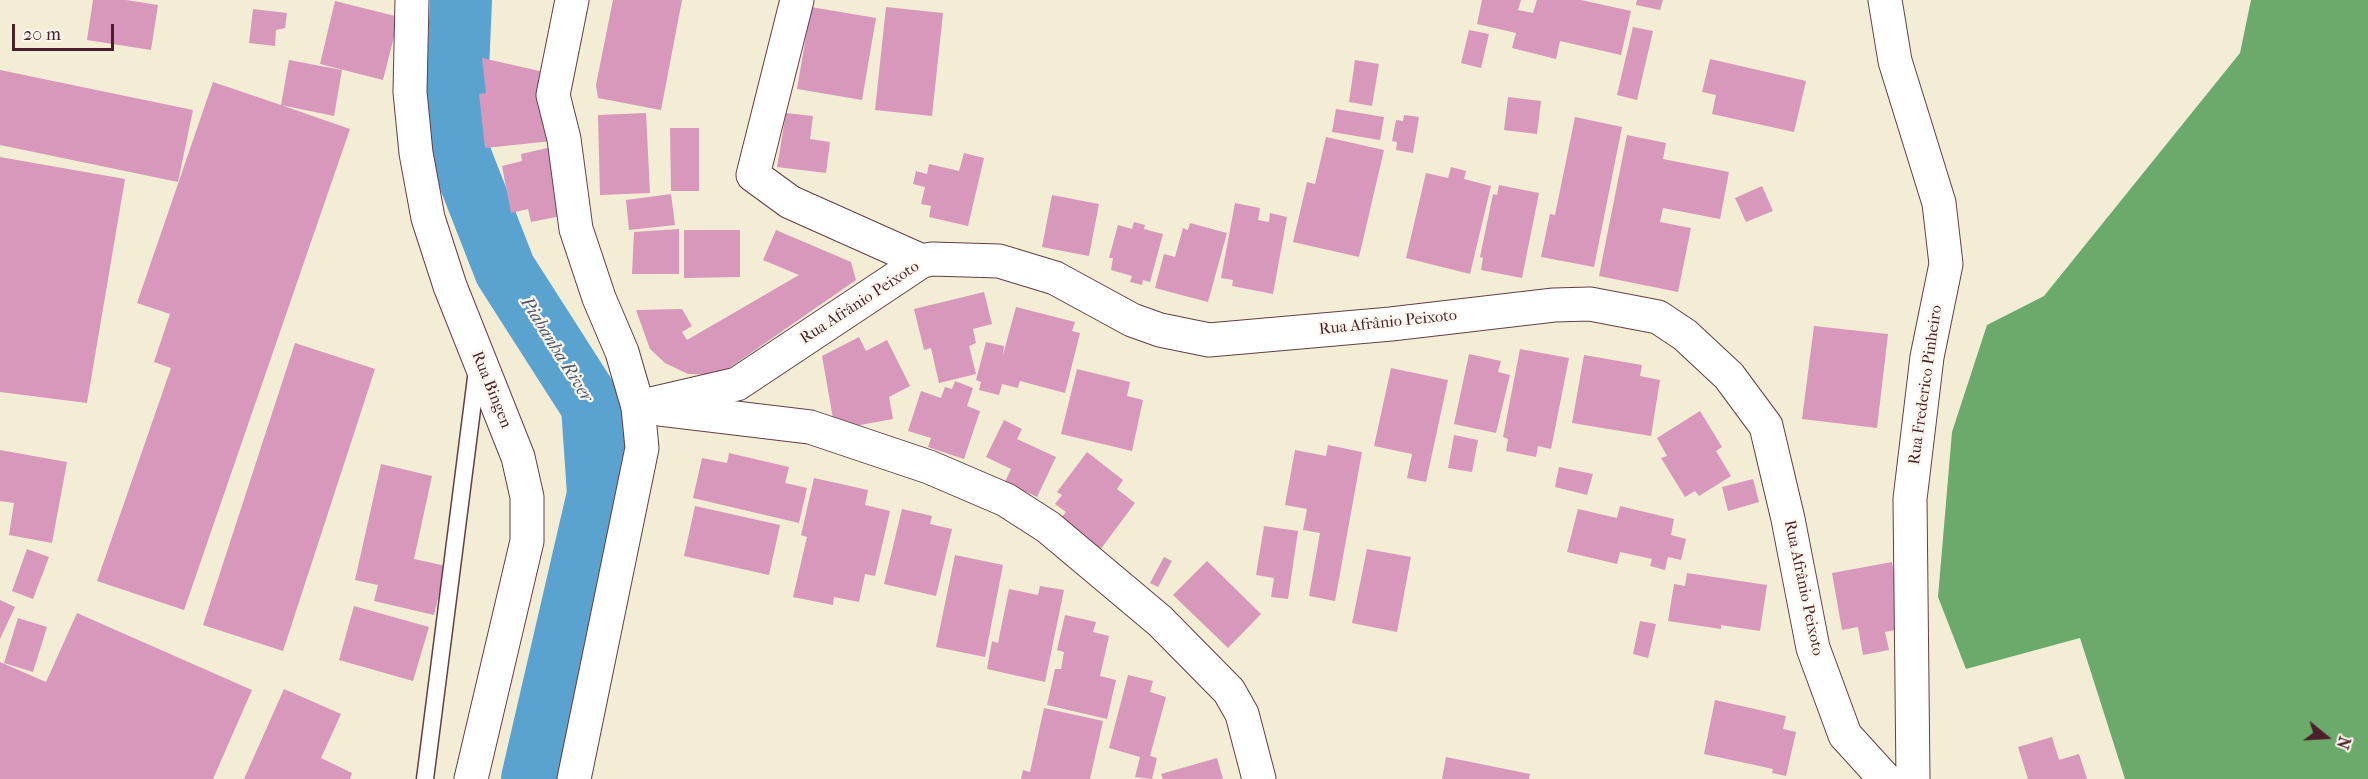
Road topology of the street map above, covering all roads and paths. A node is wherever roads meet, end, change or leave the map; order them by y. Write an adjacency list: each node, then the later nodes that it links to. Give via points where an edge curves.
1 (412, 0): 6 (street, Rua Bingen, via 410,92 428,218)
2 (572, 0): 7 (street, via 553,94 564,139 576,229)
3 (797, 0): 5 (street, via 753,175 790,201)
4 (1885, 0): 13 (street, Rua Frederico Pinheiro, via 1895,61 1939,203 1946,264 1927,357 1910,499)
5 (922, 261): 7 (street, Rua Afrânio Peixoto, via 737,384); 12 (street, Rua Afrânio Peixoto, via 999,261 1055,278 1132,320 1209,340 1554,305 1590,304 1658,317 1685,335 1729,375 1766,426 1813,648 1845,735)
6 (479, 361): 8 (lane); 9 (street, Rua Bingen, via 518,457 527,497 527,541)
7 (638, 407): 10 (street, via 642,448); 11 (street, via 810,427 928,467 1006,500 1048,527 1160,621 1229,691 1242,714)
8 (425, 779)
9 (471, 779)
10 (574, 779)
11 (1259, 779)
12 (1886, 779)
13 (1913, 779)

